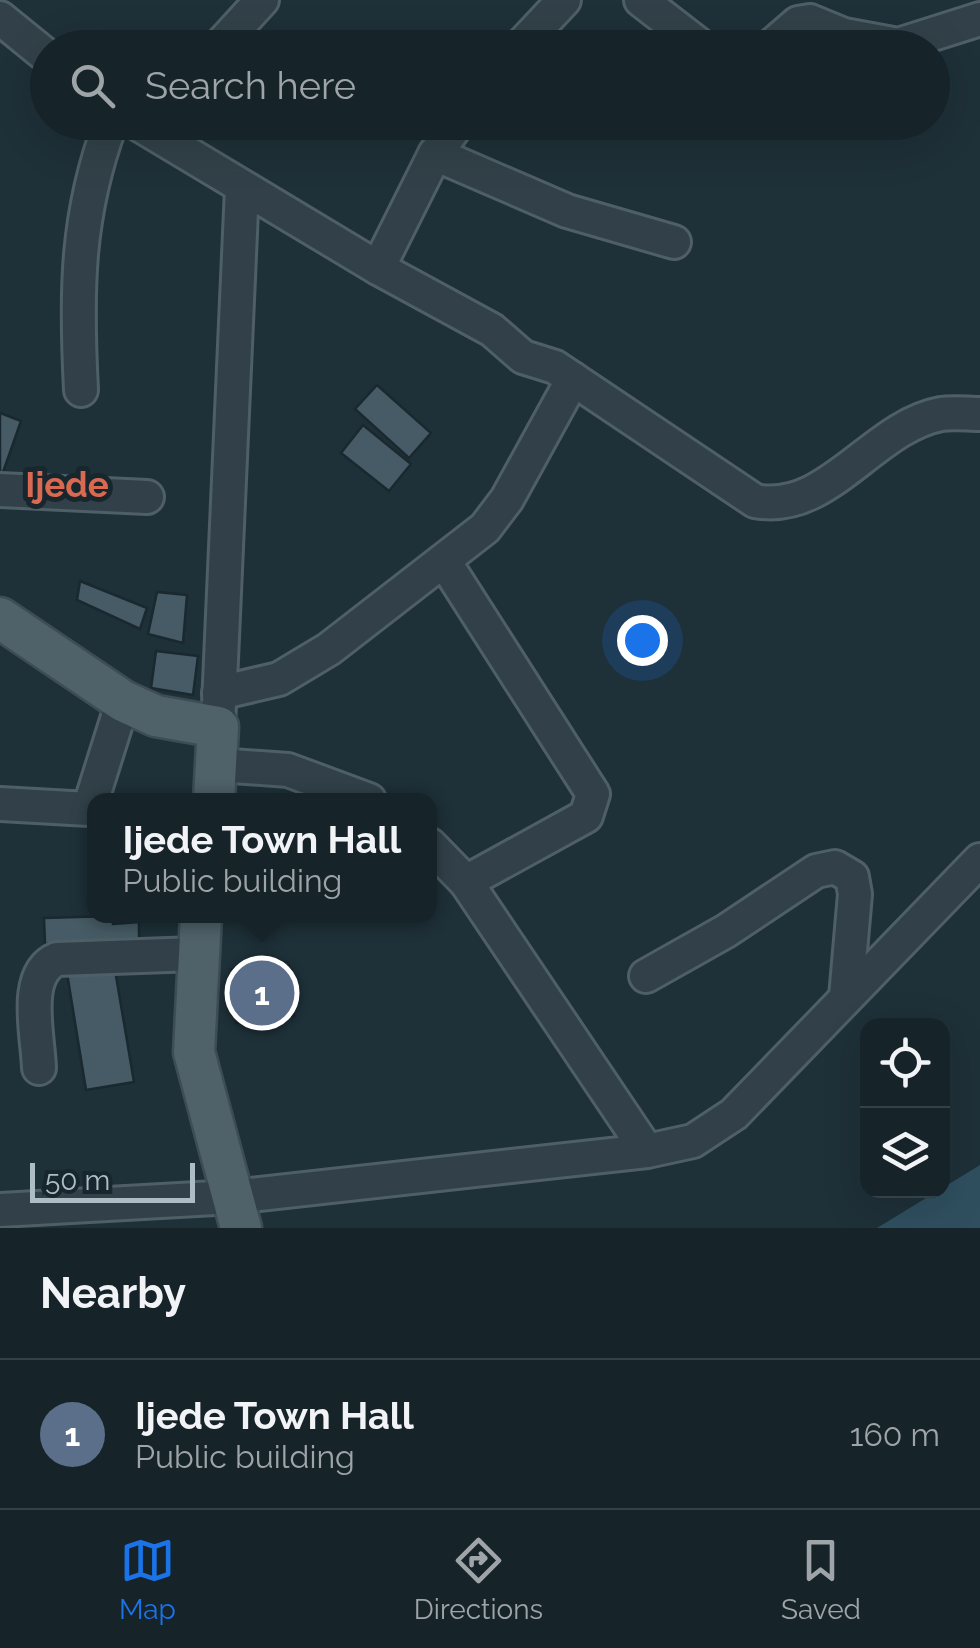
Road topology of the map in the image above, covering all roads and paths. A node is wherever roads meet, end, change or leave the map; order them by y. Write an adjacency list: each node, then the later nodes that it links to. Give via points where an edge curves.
1 (262, 0): 6 (street)
2 (564, 0): 7 (street)
3 (641, 0): 8 (street)
4 (0, 18): 12 (street)
5 (980, 19): 11 (street)
6 (234, 30)
7 (536, 30)
8 (680, 30)
9 (789, 30): 10 (street, via 810,21)
10 (832, 30)
11 (945, 30)
12 (30, 42)
13 (104, 140): 21 (street, via 80,232)
14 (185, 140): 17 (street)
15 (445, 140): 16 (street)
16 (435, 154): 18 (street, via 567,211); 19 (street)
17 (242, 188): 19 (street); 28 (street)
18 (674, 242)
19 (378, 268): 20 (street)
20 (573, 379): 22 (street, via 743,493 779,506 819,489 916,423 941,414); 25 (street, via 506,499)
21 (81, 390)
22 (980, 414)
23 (0, 490): 24 (street)
24 (147, 497)
25 (444, 562): 28 (street, via 279,679); 35 (street, via 593,794 586,816)
26 (0, 618): 27 (main road)
27 (123, 701): 28 (main road); 29 (street)
28 (217, 746): 30 (street)
29 (93, 793)
30 (349, 793)
31 (0, 804): 32 (street)
32 (87, 809)
33 (437, 853): 35 (street)
34 (980, 860): 38 (street)
35 (466, 882): 40 (street)
36 (198, 935): 39 (street, via 45,964 36,977); 42 (main road, via 194,1052)
37 (646, 976): 38 (street, via 816,871 835,867 852,878 855,894)
38 (846, 997): 40 (street, via 734,1114 693,1141)
39 (39, 1068)
40 (647, 1152): 42 (street)
41 (0, 1210): 42 (street)
42 (237, 1213)

